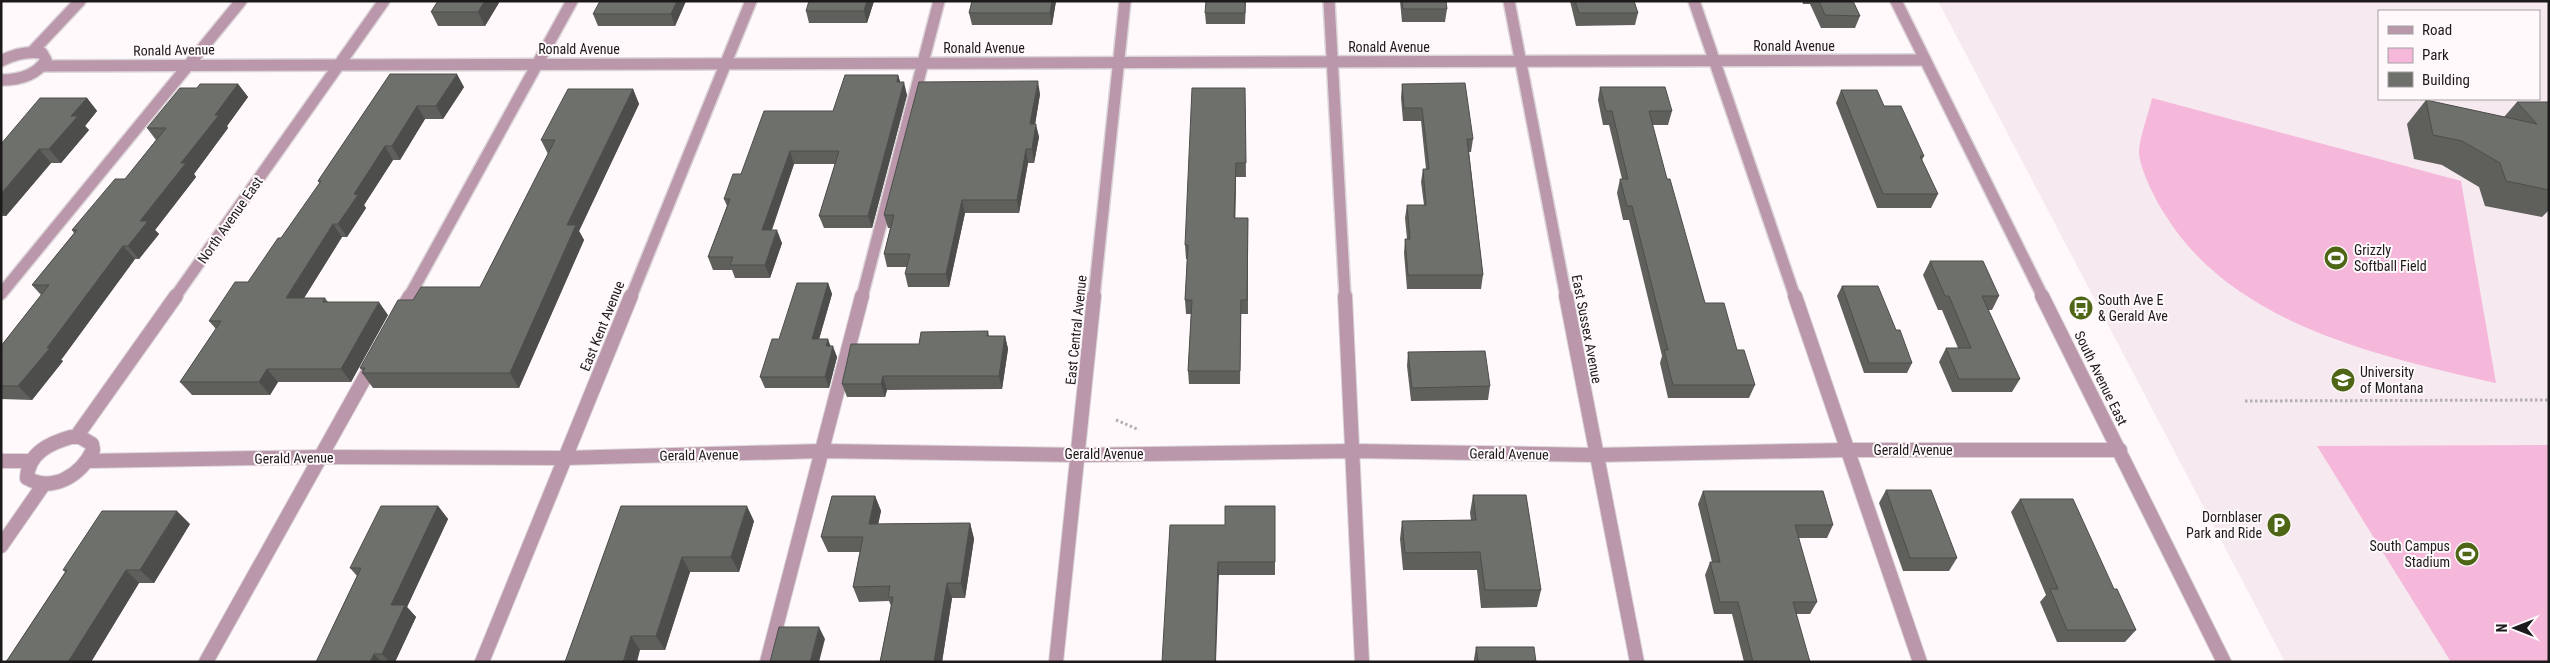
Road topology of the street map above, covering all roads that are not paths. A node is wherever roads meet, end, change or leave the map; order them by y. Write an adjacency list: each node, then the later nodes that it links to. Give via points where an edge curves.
1 (80, 1): 12 (street)
2 (241, 1): 22 (street)
3 (384, 1): 23 (street, North Avenue East)
4 (572, 1): 21 (street)
5 (751, 1): 18 (street, East Kent Avenue)
6 (939, 1): 19 (street)
7 (1125, 1): 20 (street, East Central Avenue)
8 (1328, 1): 16 (street)
9 (1509, 1): 17 (street, East Sussex Avenue)
10 (1694, 1): 13 (street)
11 (1896, 1): 14 (street, South Avenue East)
12 (32, 52): 15 (street); 24 (street, via 46,56)
13 (1714, 60): 14 (street, Ronald Avenue); 17 (street, Ronald Avenue); 30 (street)
14 (1925, 60): 31 (street, South Avenue East)
15 (1, 61)
16 (1332, 61): 17 (street, Ronald Avenue); 20 (street, Ronald Avenue); 33 (street)
17 (1521, 61): 35 (street, East Sussex Avenue)
18 (726, 62): 19 (street, Ronald Avenue); 21 (street, Ronald Avenue); 37 (street, East Kent Avenue)
19 (923, 62): 20 (street, Ronald Avenue); 32 (street)
20 (1118, 62): 34 (street, East Central Avenue)
21 (538, 63): 23 (street, Ronald Avenue); 27 (street)
22 (190, 64): 23 (street, Ronald Avenue); 24 (street, Ronald Avenue); 26 (street)
23 (341, 64): 29 (street, North Avenue East)
24 (42, 66): 25 (street, via 24,77)
25 (2, 81)
26 (1, 294)
27 (395, 322)
28 (381, 348): 36 (street)
29 (76, 438): 39 (street, via 50,444); 40 (street, via 92,444)
30 (1847, 450): 31 (street, Gerald Avenue); 35 (street, Gerald Avenue); 49 (street)
31 (2120, 450): 50 (street, South Avenue East)
32 (822, 451): 34 (street, Gerald Avenue); 37 (street, Gerald Avenue); 45 (street)
33 (1353, 451): 34 (street, Gerald Avenue); 35 (street, Gerald Avenue); 47 (street)
34 (1079, 455): 46 (street, East Central Avenue)
35 (1596, 456): 48 (street, East Sussex Avenue)
36 (321, 457): 37 (street, Gerald Avenue); 40 (street, Gerald Avenue); 43 (street)
37 (564, 458): 44 (street, East Kent Avenue)
38 (1, 461): 39 (street)
39 (30, 461): 41 (street, via 27,478)
40 (88, 461): 41 (street, via 64,480)
41 (44, 484): 42 (street)
42 (1, 546)
43 (206, 662)
44 (482, 662)
45 (767, 662)
46 (1056, 662)
47 (1362, 662)
48 (1636, 662)
49 (1920, 662)
50 (2224, 662)

